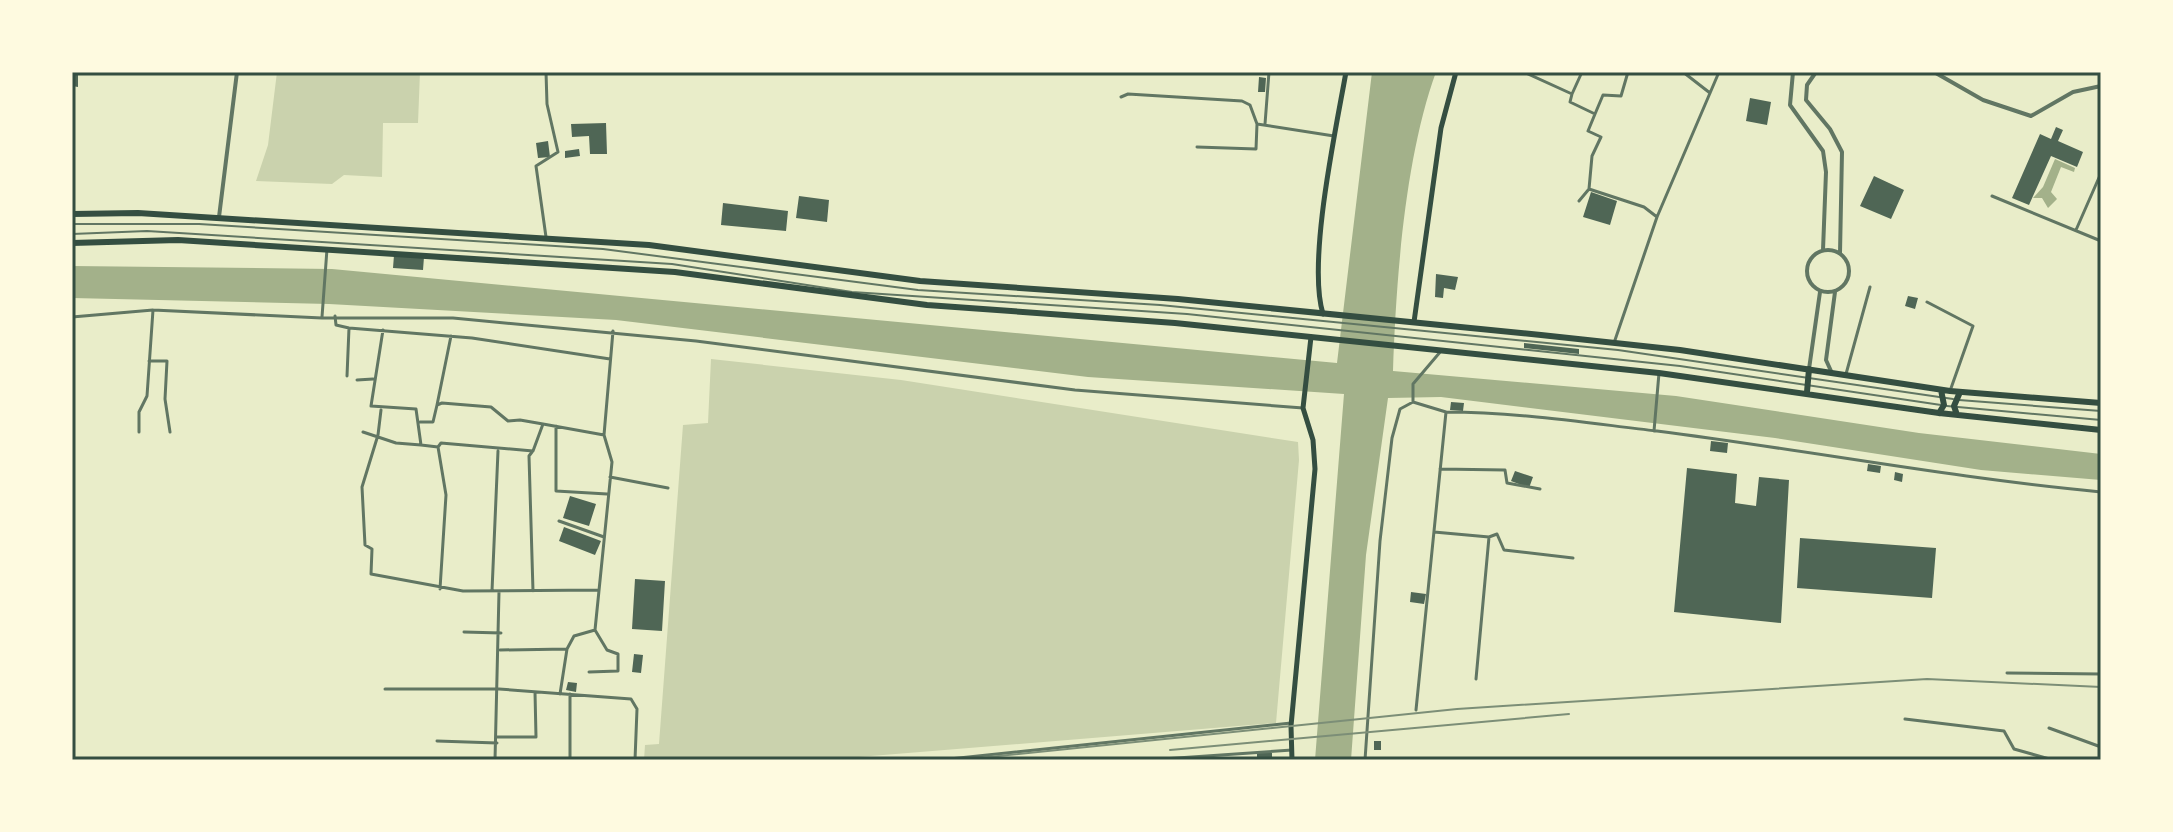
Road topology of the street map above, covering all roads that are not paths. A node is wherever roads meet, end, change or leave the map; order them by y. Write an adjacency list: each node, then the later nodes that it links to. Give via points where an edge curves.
1 (237, 72): 29 (street)
2 (546, 72): 34 (street, via 558,152 536,166)
3 (1269, 72): 20 (street)
4 (1346, 72): 21 (main road)
5 (1456, 72): 51 (main road, via 1441,128)
6 (1524, 72): 16 (street)
7 (1582, 72): 16 (street)
8 (1628, 72): 18 (street, via 1621,96 1603,95)
9 (1683, 72): 15 (street)
10 (1719, 72): 15 (street)
11 (1793, 72): 38 (street, via 1790,105 1826,161)
12 (1816, 72): 39 (street, via 1807,85 1806,100 1842,152)
13 (1934, 72): 14 (street, via 1983,100 2031,116 2073,92)
14 (2101, 86)
15 (1710, 93): 30 (street)
16 (1572, 94): 18 (street, via 1571,102)
17 (1121, 97): 19 (street, via 1242,101 1250,105)
18 (1595, 114): 25 (street, via 1588,131 1601,137 1592,156)
19 (1257, 124): 20 (street); 22 (street, via 1256,149)
20 (1265, 125): 21 (street)
21 (1334, 136): 43 (main road)
22 (1197, 147)
23 (2101, 173): 24 (street)
24 (2099, 184): 32 (street)
25 (1589, 189): 27 (street); 30 (street, via 1644,207)
26 (1992, 196): 32 (street)
27 (1579, 201)
28 (72, 214): 29 (highway)
29 (219, 217): 34 (highway)
30 (1657, 217): 57 (street)
31 (72, 224): 61 (lane, via 199,224 603,249 918,290 1160,305)
32 (2076, 230): 35 (street)
33 (72, 234): 68 (lane, via 147,231 672,264 852,292 1187,314)
34 (546, 237): 46 (highway, via 730,254 895,279)
35 (2101, 241)
36 (72, 243): 37 (highway, via 178,240)
37 (327, 249): 48 (street); 56 (highway, via 675,272 913,304)
38 (1823, 250): 39 (street); 41 (street, via 1806,270)
39 (1840, 253): 42 (street, via 1849,278)
40 (1870, 287): 64 (street)
41 (1820, 292): 42 (street); 61 (street)
42 (1835, 292): 62 (street, via 1826,360)
43 (1318, 296): 46 (main road); 47 (main road)
44 (1927, 302): 69 (street, via 1973,326)
45 (153, 310): 48 (street); 50 (street); 60 (street)
46 (1311, 313): 47 (highway)
47 (1324, 314): 51 (highway)
48 (322, 315): 49 (street)
49 (335, 316): 52 (street, via 336,325); 54 (street, via 453,318)
50 (72, 317)
51 (1414, 322): 57 (highway)
52 (349, 328): 53 (street); 65 (street)
53 (383, 330): 55 (street); 66 (street)
54 (613, 331): 59 (street); 76 (street, via 1075,390)
55 (451, 336): 59 (street); 75 (street)
56 (1311, 337): 58 (highway); 76 (main road)
57 (1614, 343): 61 (highway)
58 (1441, 351): 63 (highway); 73 (street, via 1413,384)
59 (610, 359): 92 (street)
60 (149, 361): 88 (street); 89 (street, via 167,361)
61 (1809, 372): 62 (highway); 68 (highway); 71 (lane)
62 (1832, 372): 64 (highway)
63 (1659, 373): 70 (highway); 86 (street)
64 (1846, 374): 71 (highway)
65 (347, 376)
66 (373, 379): 67 (street); 77 (street, via 371,406)
67 (357, 380)
68 (1807, 384): 70 (highway); 71 (lane)
69 (1950, 391): 71 (highway); 72 (highway)
70 (1807, 392): 80 (highway)
71 (1943, 398): 72 (lane); 72 (lane); 80 (highway)
72 (1957, 399): 74 (highway); 78 (lane); 81 (highway); 82 (lane)
73 (1413, 400): 79 (street); 143 (street, via 1400,409 1392,438)
74 (2101, 403)
75 (437, 405): 83 (street, via 433,422); 84 (street, via 491,407 508,421)
76 (1303, 408): 129 (main road, via 1315,469)
77 (381, 410): 83 (street, via 416,409); 91 (street)
78 (2101, 411)
79 (1446, 412): 86 (street); 97 (street)
80 (1939, 413): 81 (highway)
81 (1957, 415): 87 (highway)
82 (2101, 420)
83 (420, 422): 93 (street)
84 (543, 424): 85 (street); 96 (street)
85 (556, 426): 92 (street); 102 (street, via 556,491)
86 (1654, 429): 101 (street, via 1999,482)
87 (2101, 430)
88 (139, 432)
89 (170, 432)
90 (363, 432): 91 (street)
91 (378, 435): 93 (street); 108 (street, via 362,487 371,574)
92 (604, 435): 98 (street, via 612,462)
93 (421, 445): 94 (street)
94 (438, 447): 95 (street, via 441,443); 108 (street, via 446,495)
95 (498, 450): 96 (street); 110 (street)
96 (533, 451): 112 (street)
97 (1440, 469): 100 (street, via 1505,470 1507,483); 104 (street)
98 (610, 477): 99 (street); 102 (street)
99 (668, 488)
100 (1540, 489)
101 (2101, 492)
102 (608, 494): 105 (street)
103 (559, 521): 105 (street)
104 (1434, 532): 106 (street); 127 (street)
105 (604, 537): 109 (street)
106 (1489, 537): 107 (street, via 1498,535 1504,550); 121 (street)
107 (1573, 558)
108 (440, 589): 110 (street)
109 (598, 590): 112 (street); 113 (street)
110 (492, 591): 111 (street)
111 (499, 591): 112 (street); 115 (street)
112 (533, 591)
113 (595, 630): 116 (street, via 574,636); 118 (street, via 620,662 612,674)
114 (464, 632): 115 (street)
115 (501, 633): 117 (street)
116 (567, 649): 117 (street); 125 (street)
117 (500, 650): 123 (street)
118 (589, 672)
119 (2007, 673): 120 (street)
120 (2101, 674)
121 (1476, 679)
122 (385, 689): 123 (street)
123 (499, 689): 124 (street); 131 (street)
124 (535, 692): 125 (street); 131 (street, via 536,737)
125 (560, 694): 126 (street)
126 (570, 694): 136 (street); 138 (street, via 635,701)
127 (1416, 710)
128 (1905, 719): 144 (street, via 2004,731 2014,749)
129 (1291, 723): 134 (main road); 139 (street)
130 (2049, 728): 133 (street)
131 (496, 740): 132 (street); 135 (street)
132 (437, 741)
133 (2101, 747)
134 (1293, 750): 141 (street); 142 (main road)
135 (495, 760)
136 (570, 760): 137 (street)
137 (596, 760)
138 (635, 760)
139 (940, 760)
140 (1148, 760): 141 (street)
141 (1162, 760)
142 (1292, 760)
143 (1365, 760)
144 (2053, 760)

